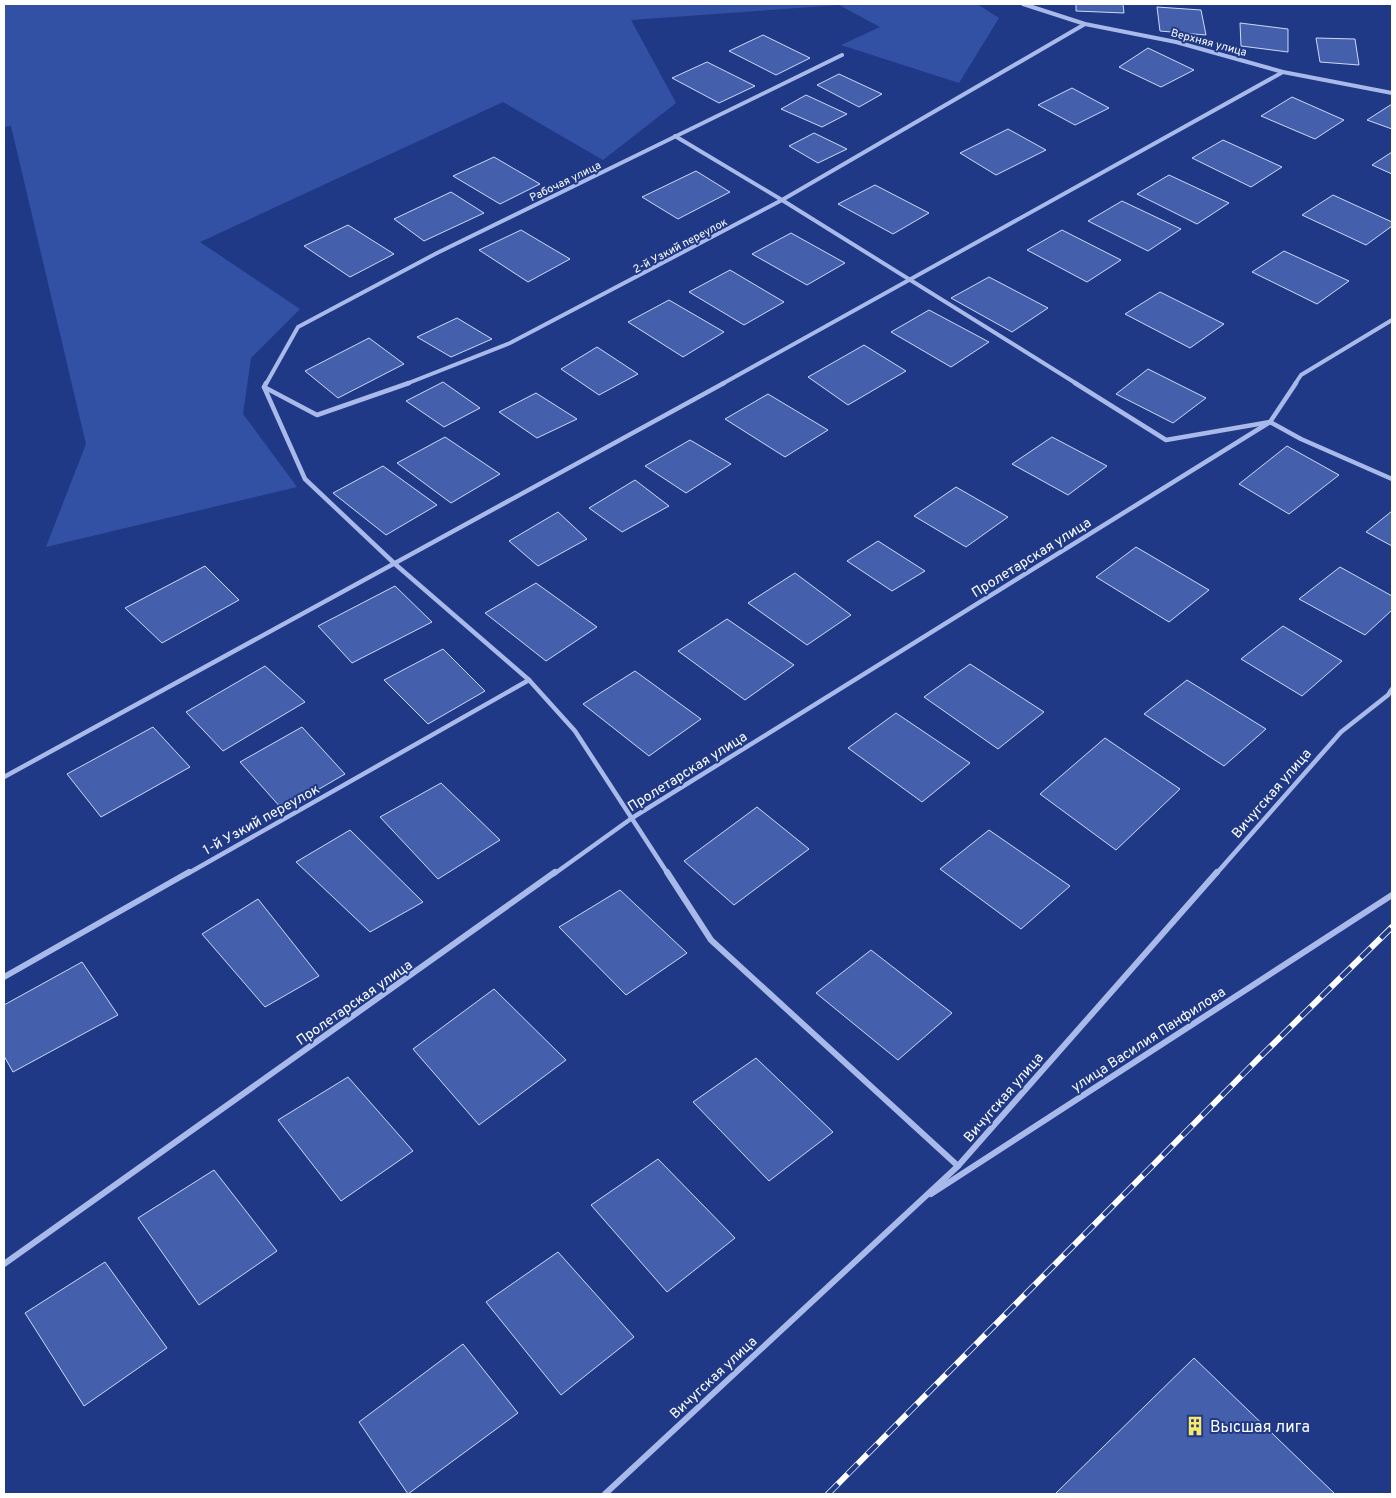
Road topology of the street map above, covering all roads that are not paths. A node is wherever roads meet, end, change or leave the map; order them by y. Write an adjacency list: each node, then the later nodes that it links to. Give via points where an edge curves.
1 (1023, 4): 2 (street, Верхняя улица)
2 (1085, 24): 4 (street, Верхняя улица, via 1176,42); 7 (street, 2-й Узкий переулок)
3 (842, 55): 6 (street, Рабочая улица)
4 (1283, 72): 5 (street, Верхняя улица); 8 (street)
5 (1392, 93)
6 (675, 136): 7 (street); 10 (street, Рабочая улица, via 437,253 298,327)
7 (782, 200): 8 (street); 10 (street, 2-й Узкий переулок, via 510,343 393,389 317,416)
8 (910, 281): 11 (street, via 1166,440); 13 (street)
9 (1392, 320): 11 (street, Пролетарская улица, via 1301,375)
10 (264, 387): 13 (street, via 305,479)
11 (1270, 422): 12 (street); 17 (street, Пролетарская улица)
12 (1392, 479)
13 (396, 564): 14 (street); 16 (street)
14 (529, 680): 17 (street, via 575,731); 19 (street, 1-й Узкий переулок)
15 (1392, 689): 20 (street, Вичугская улица, via 1341,732)
16 (4, 778)
17 (632, 818): 20 (street, via 711,940); 22 (street, Пролетарская улица)
18 (1392, 895): 21 (street, улица Василия Панфилова)
19 (4, 977)
20 (958, 1166): 21 (street, Вичугская улица)
21 (918, 1203): 23 (street, Вичугская улица)
22 (4, 1264)
23 (605, 1494)

